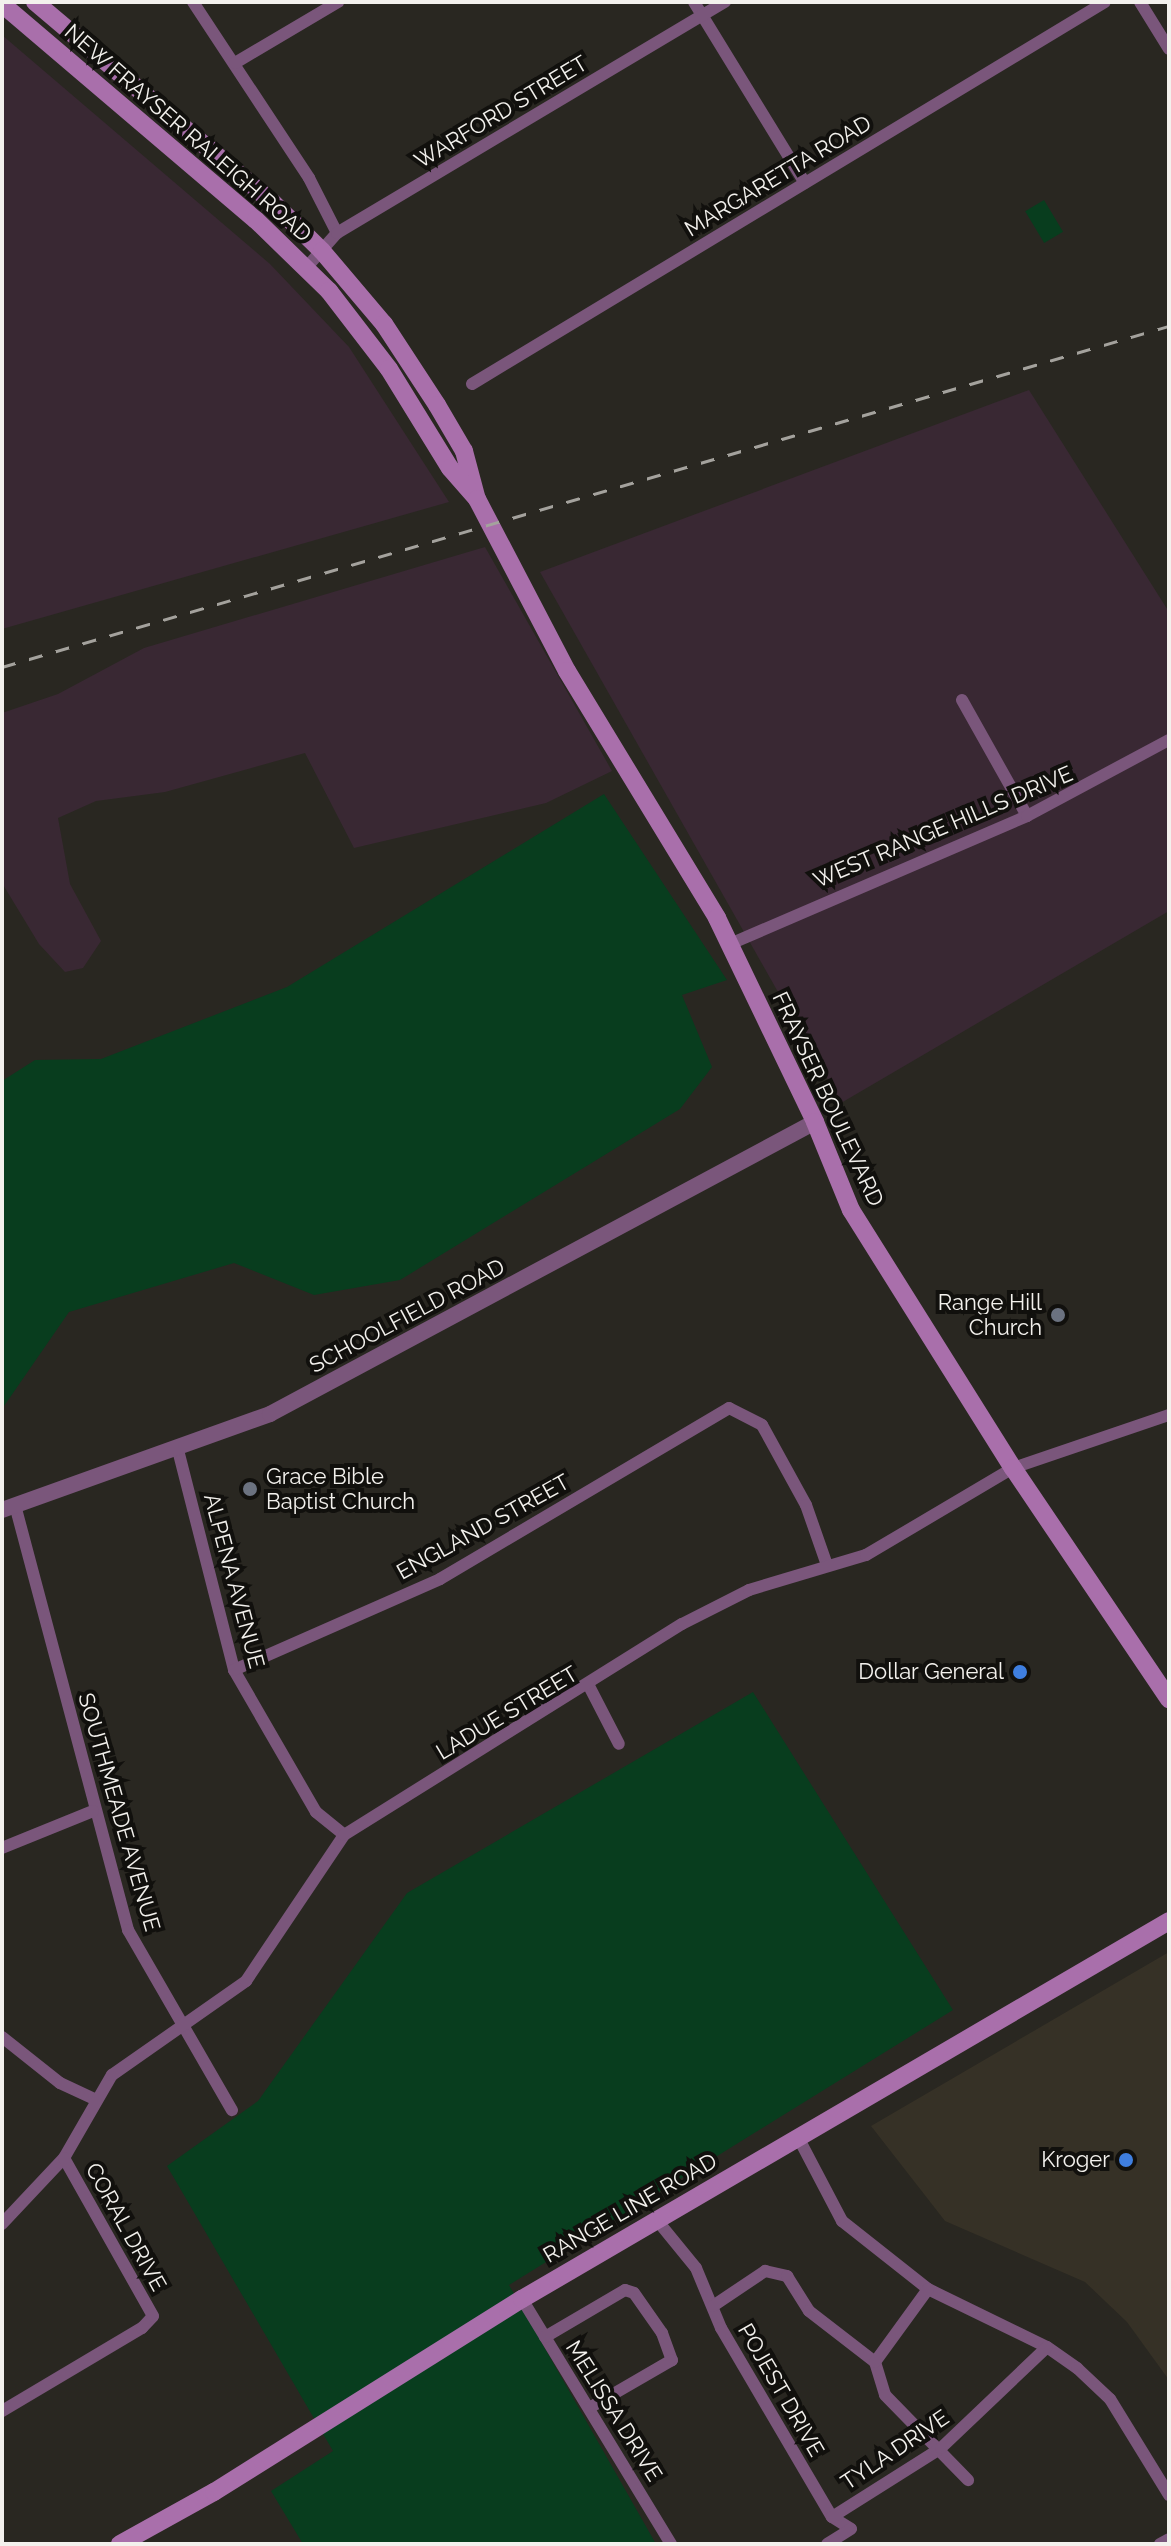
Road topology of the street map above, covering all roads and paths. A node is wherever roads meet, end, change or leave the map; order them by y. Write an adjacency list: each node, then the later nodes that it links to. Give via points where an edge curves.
1 (35, 2): 14 (main road, NEW FRAYSER RALEIGH ROAD, via 272,202)
2 (193, 2): 11 (street)
3 (338, 2): 11 (street)
4 (694, 2): 9 (street)
5 (725, 2): 9 (street, WARFORD STREET)
6 (1105, 2): 12 (street, MARGARETTA ROAD)
7 (1140, 2): 10 (street)
8 (2, 4): 15 (main road, NEW FRAYSER RALEIGH ROAD)
9 (702, 16): 12 (street); 13 (street, WARFORD STREET)
10 (1169, 49)
11 (235, 63): 13 (street, via 309,178)
12 (805, 183): 16 (street, MARGARETTA ROAD)
13 (337, 233): 14 (street, WARFORD STREET)
14 (322, 251): 15 (street, WARFORD STREET); 17 (main road, NEW FRAYSER RALEIGH ROAD, via 384,324 437,405 464,451)
15 (306, 268): 17 (main road, NEW FRAYSER RALEIGH ROAD, via 356,323 450,468)
16 (472, 384)
17 (477, 499): 21 (main road, FRAYSER BOULEVARD, via 567,671)
18 (962, 700): 20 (street)
19 (1169, 740): 20 (street, WEST RANGE HILLS DRIVE)
20 (1027, 816): 21 (street, WEST RANGE HILLS DRIVE)
21 (730, 944): 22 (main road, FRAYSER BOULEVARD)
22 (815, 1122): 24 (street, SCHOOLFIELD ROAD, via 270,1414); 25 (main road, FRAYSER BOULEVARD, via 851,1210)
23 (1169, 1415): 25 (street, LADUE STREET)
24 (178, 1450): 26 (street, SCHOOLFIELD ROAD); 28 (street, ALPENA AVENUE)
25 (1013, 1468): 27 (street, LADUE STREET, via 866,1555); 30 (main road, FRAYSER BOULEVARD)
26 (8, 1508): 32 (street, SOUTHMEADE AVENUE)
27 (827, 1565): 28 (street, ENGLAND STREET, via 799,1491 762,1425 729,1408 440,1579); 29 (street, LADUE STREET, via 749,1590 682,1624)
28 (234, 1670): 33 (street, ALPENA AVENUE, via 316,1812)
29 (589, 1686): 31 (street); 33 (street, LADUE STREET)
30 (1169, 1699)
31 (619, 1744)
32 (93, 1811): 34 (street); 36 (street, SOUTHMEADE AVENUE, via 128,1930)
33 (344, 1835): 36 (street, LADUE STREET, via 246,1981)
34 (2, 1848)
35 (1169, 1921): 40 (main road, RANGE LINE ROAD)
36 (184, 2024): 38 (street, LADUE STREET, via 112,2075); 39 (street, SOUTHMEADE AVENUE)
37 (2, 2037): 38 (street, via 60,2083)
38 (96, 2100): 41 (street, LADUE STREET)
39 (232, 2110)
40 (799, 2139): 42 (main road, RANGE LINE ROAD); 44 (street, via 842,2221)
41 (64, 2158): 43 (street, LADUE STREET); 51 (street, CORAL DRIVE, via 153,2316 142,2328)
42 (656, 2219): 45 (main road, RANGE LINE ROAD); 46 (street, POJEST DRIVE, via 686,2257)
43 (2, 2224)
44 (928, 2289): 48 (street); 49 (street)
45 (522, 2299): 47 (street, MELISSA DRIVE); 57 (main road, RANGE LINE ROAD, via 214,2492)
46 (713, 2306): 49 (street, via 765,2271 787,2276 809,2311); 55 (street, POJEST DRIVE)
47 (545, 2337): 50 (street, MELISSA DRIVE); 50 (street, via 625,2290 634,2293 662,2333 672,2360)
48 (1047, 2347): 52 (street, TYLA DRIVE); 54 (street, via 1110,2399)
49 (875, 2362): 52 (street, via 885,2395)
50 (591, 2407): 58 (street, MELISSA DRIVE)
51 (2, 2411)
52 (941, 2448): 53 (street); 55 (street, TYLA DRIVE)
53 (968, 2480)
54 (1169, 2495)
55 (832, 2517): 59 (street, POJEST DRIVE, via 851,2529)
56 (1169, 2539): 60 (street)
57 (120, 2544)
58 (671, 2544)
59 (827, 2544)
60 (1160, 2544)

